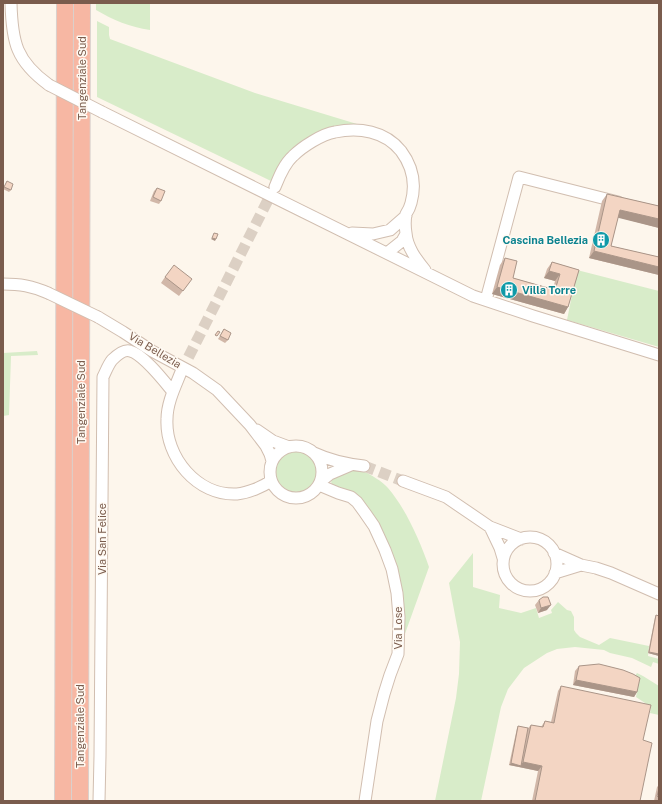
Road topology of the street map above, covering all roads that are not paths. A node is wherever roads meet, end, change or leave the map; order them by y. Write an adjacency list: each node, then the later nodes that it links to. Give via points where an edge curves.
1 (11, 3): 8 (street, bridge, via 12,27 19,54 34,73 49,86)
2 (65, 3): 33 (highway, Tangenziale Sud)
3 (82, 3): 34 (highway, Tangenziale Sud)
4 (274, 187): 6 (street, via 292,156 314,140 334,132 371,131 392,141 409,164 414,190)
5 (631, 205): 13 (street, via 520,177)
6 (406, 216): 7 (street); 9 (street)
7 (390, 230): 8 (street, via 373,234); 10 (street)
8 (347, 233): 10 (street)
9 (406, 234): 10 (street, via 402,241); 11 (street, via 414,256)
10 (387, 253): 11 (street)
11 (427, 273): 13 (street)
12 (3, 284): 17 (street, Via Bellezia, bridge, via 35,287 98,317 217,390)
13 (486, 300): 14 (street)
14 (659, 355)
15 (181, 372): 16 (street)
16 (173, 392): 23 (street, via 166,419 168,438 180,465 195,480 213,490 238,494); 35 (street, Via San Felice, via 148,363 130,350 116,356 103,377)
17 (250, 425): 18 (street, Via Bellezia, via 273,441); 20 (street, Via Bellezia, via 266,446)
18 (289, 447): 19 (street, Via Bellezia, via 307,448); 20 (street, via 276,455)
19 (314, 453): 21 (street, Via Bellezia); 25 (street, via 321,463)
20 (272, 461): 23 (street, Via Bellezia)
21 (351, 465): 22 (street, Via Bellezia); 25 (street, Via Bellezia, via 330,474)
22 (364, 466)
23 (272, 481): 25 (street, Via Bellezia, via 277,490 290,498 304,497)
24 (403, 481): 26 (street, via 446,497)
25 (320, 484): 36 (street, Via Lose, via 351,497 365,513 385,550 397,593 398,654 377,721)
26 (490, 527): 27 (street); 29 (street)
27 (521, 539): 28 (street, via 542,540); 29 (street, via 510,546)
28 (554, 553): 30 (street); 31 (street)
29 (503, 558): 31 (street, via 505,575 510,583 525,591 542,589)
30 (581, 565): 31 (street); 32 (street, via 611,573)
31 (555, 573)
32 (659, 594)
33 (63, 801)
34 (80, 801)
35 (99, 801)
36 (365, 801)

